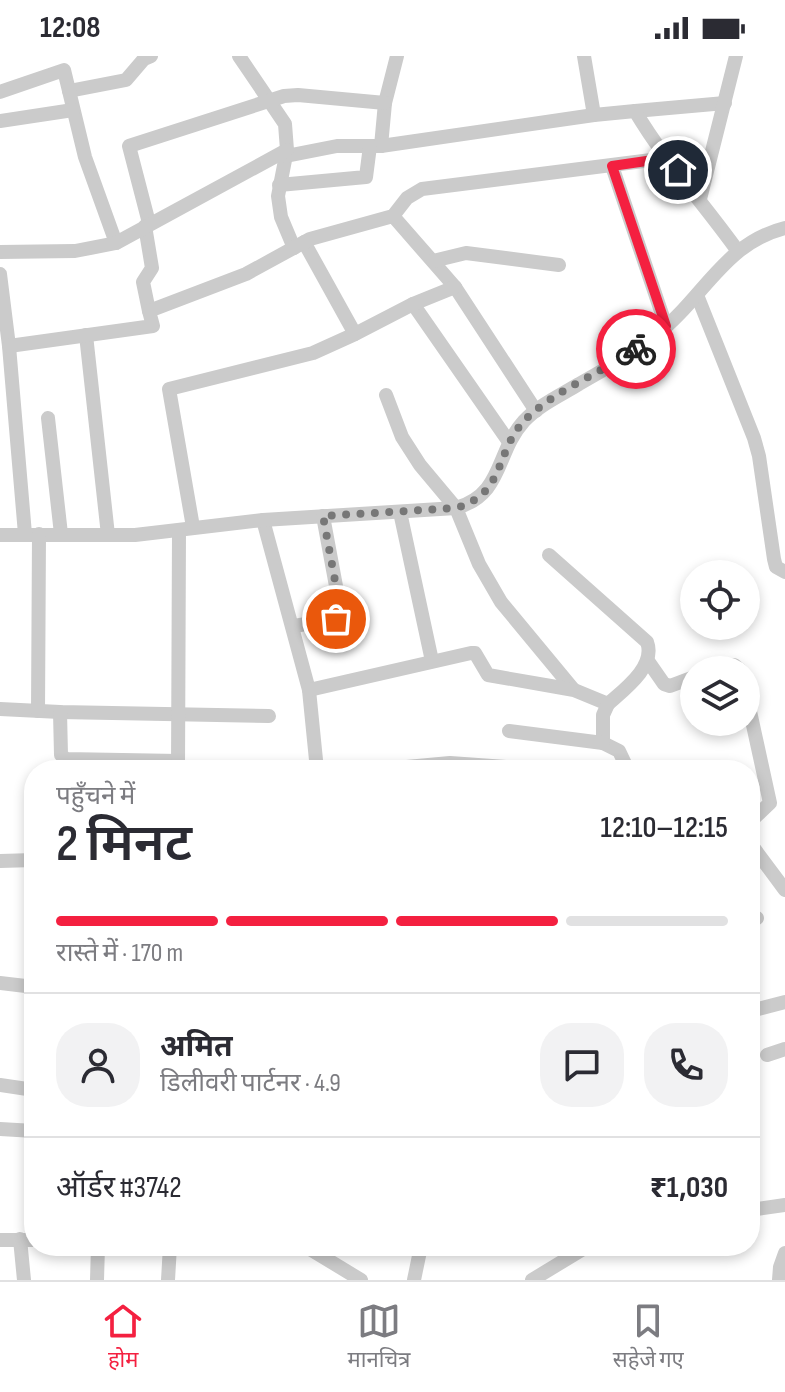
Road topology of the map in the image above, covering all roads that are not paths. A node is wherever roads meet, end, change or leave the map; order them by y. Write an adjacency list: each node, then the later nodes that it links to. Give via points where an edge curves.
1 (151, 56): 6 (street, via 126,80)
2 (239, 56): 8 (street)
3 (397, 56): 9 (street)
4 (584, 56): 13 (street)
5 (736, 56): 10 (street)
6 (69, 91): 7 (street, via 64,70); 11 (street)
7 (0, 92)
8 (271, 100): 9 (street, via 298,95); 16 (street, via 285,124); 22 (street, via 129,146)
9 (385, 103): 15 (street)
10 (725, 103): 12 (street); 20 (street)
11 (73, 110): 14 (street); 24 (street)
12 (635, 111): 13 (street); 17 (street)
13 (594, 115): 15 (street)
14 (0, 121)
15 (375, 146): 16 (street); 19 (street, via 366,177)
16 (287, 153): 19 (street); 22 (street)
17 (667, 158): 18 (street); 20 (street)
18 (612, 166): 21 (street, via 422,189); 35 (street)
19 (279, 185): 25 (street, via 281,217)
20 (700, 199): 26 (street)
21 (393, 216): 25 (street); 28 (street)
22 (147, 225): 24 (street); 34 (street, via 152,268 143,282)
23 (785, 228): 26 (street)
24 (116, 243): 27 (street, via 75,251)
25 (299, 245): 34 (street, via 246,274); 36 (street)
26 (737, 250): 32 (street)
27 (0, 252)
28 (433, 261): 29 (street, via 466,253); 31 (street)
29 (559, 265)
30 (0, 274): 38 (street)
31 (455, 287): 33 (street); 40 (street)
32 (697, 295): 35 (street); 53 (street, via 754,438 774,559)
33 (413, 304): 36 (street); 42 (street)
34 (149, 311): 37 (street, via 153,326)
35 (666, 326): 40 (street)
36 (355, 334): 47 (street, via 313,353 169,389)
37 (86, 335): 38 (street); 51 (street)
38 (6, 355): 48 (street)
39 (386, 395): 43 (street, via 409,450)
40 (536, 411): 42 (street)
41 (48, 418): 49 (street)
42 (509, 442): 43 (street, via 488,490)
43 (456, 508): 44 (street); 59 (street, via 501,602)
44 (400, 512): 45 (street); 55 (street)
45 (323, 516): 46 (street); 54 (street, via 341,613 336,619)
46 (263, 520): 47 (street); 54 (street)
47 (186, 529): 51 (street); 64 (street)
48 (32, 534): 49 (street); 50 (street); 62 (street)
49 (61, 534): 51 (street)
50 (0, 535)
51 (108, 535)
52 (549, 555): 56 (street, via 647,642)
53 (785, 572)
54 (294, 626): 58 (street)
55 (432, 661): 58 (street); 59 (street, via 475,653 488,675)
56 (648, 661): 57 (street, via 664,684); 60 (street)
57 (680, 682)
58 (309, 690): 71 (street)
59 (574, 690): 60 (street)
60 (608, 704): 68 (street)
61 (0, 709): 62 (street)
62 (38, 711): 63 (street)
63 (60, 712): 64 (street); 69 (street, via 61,755)
64 (177, 715): 65 (street); 70 (street)
65 (269, 716)
66 (509, 731): 68 (street)
67 (757, 736): 73 (street)
68 (603, 743): 72 (street, via 619,751)
69 (69, 760)
70 (178, 760)
71 (316, 760)
72 (623, 760)
73 (773, 803)
74 (760, 856): 77 (street)
75 (24, 860): 76 (street)
76 (0, 861)
77 (785, 890)
78 (0, 983): 79 (street)
79 (24, 986)
80 (785, 1002): 81 (street)
81 (760, 1008)
82 (785, 1049): 83 (street)
83 (767, 1055)
84 (0, 1085): 85 (street)
85 (24, 1089)
86 (0, 1129): 87 (street)
87 (24, 1130)
88 (785, 1205): 89 (street)
89 (760, 1209)
90 (24, 1239): 91 (street)
91 (0, 1240)
92 (785, 1253): 105 (street)
93 (26, 1256): 99 (street)
94 (98, 1256): 100 (street)
95 (169, 1256): 101 (street)
96 (321, 1256): 102 (street)
97 (419, 1256): 103 (street)
98 (572, 1256): 104 (street)
99 (24, 1280)
100 (97, 1280)
101 (168, 1280)
102 (361, 1280)
103 (414, 1280)
104 (532, 1280)
105 (779, 1280)

